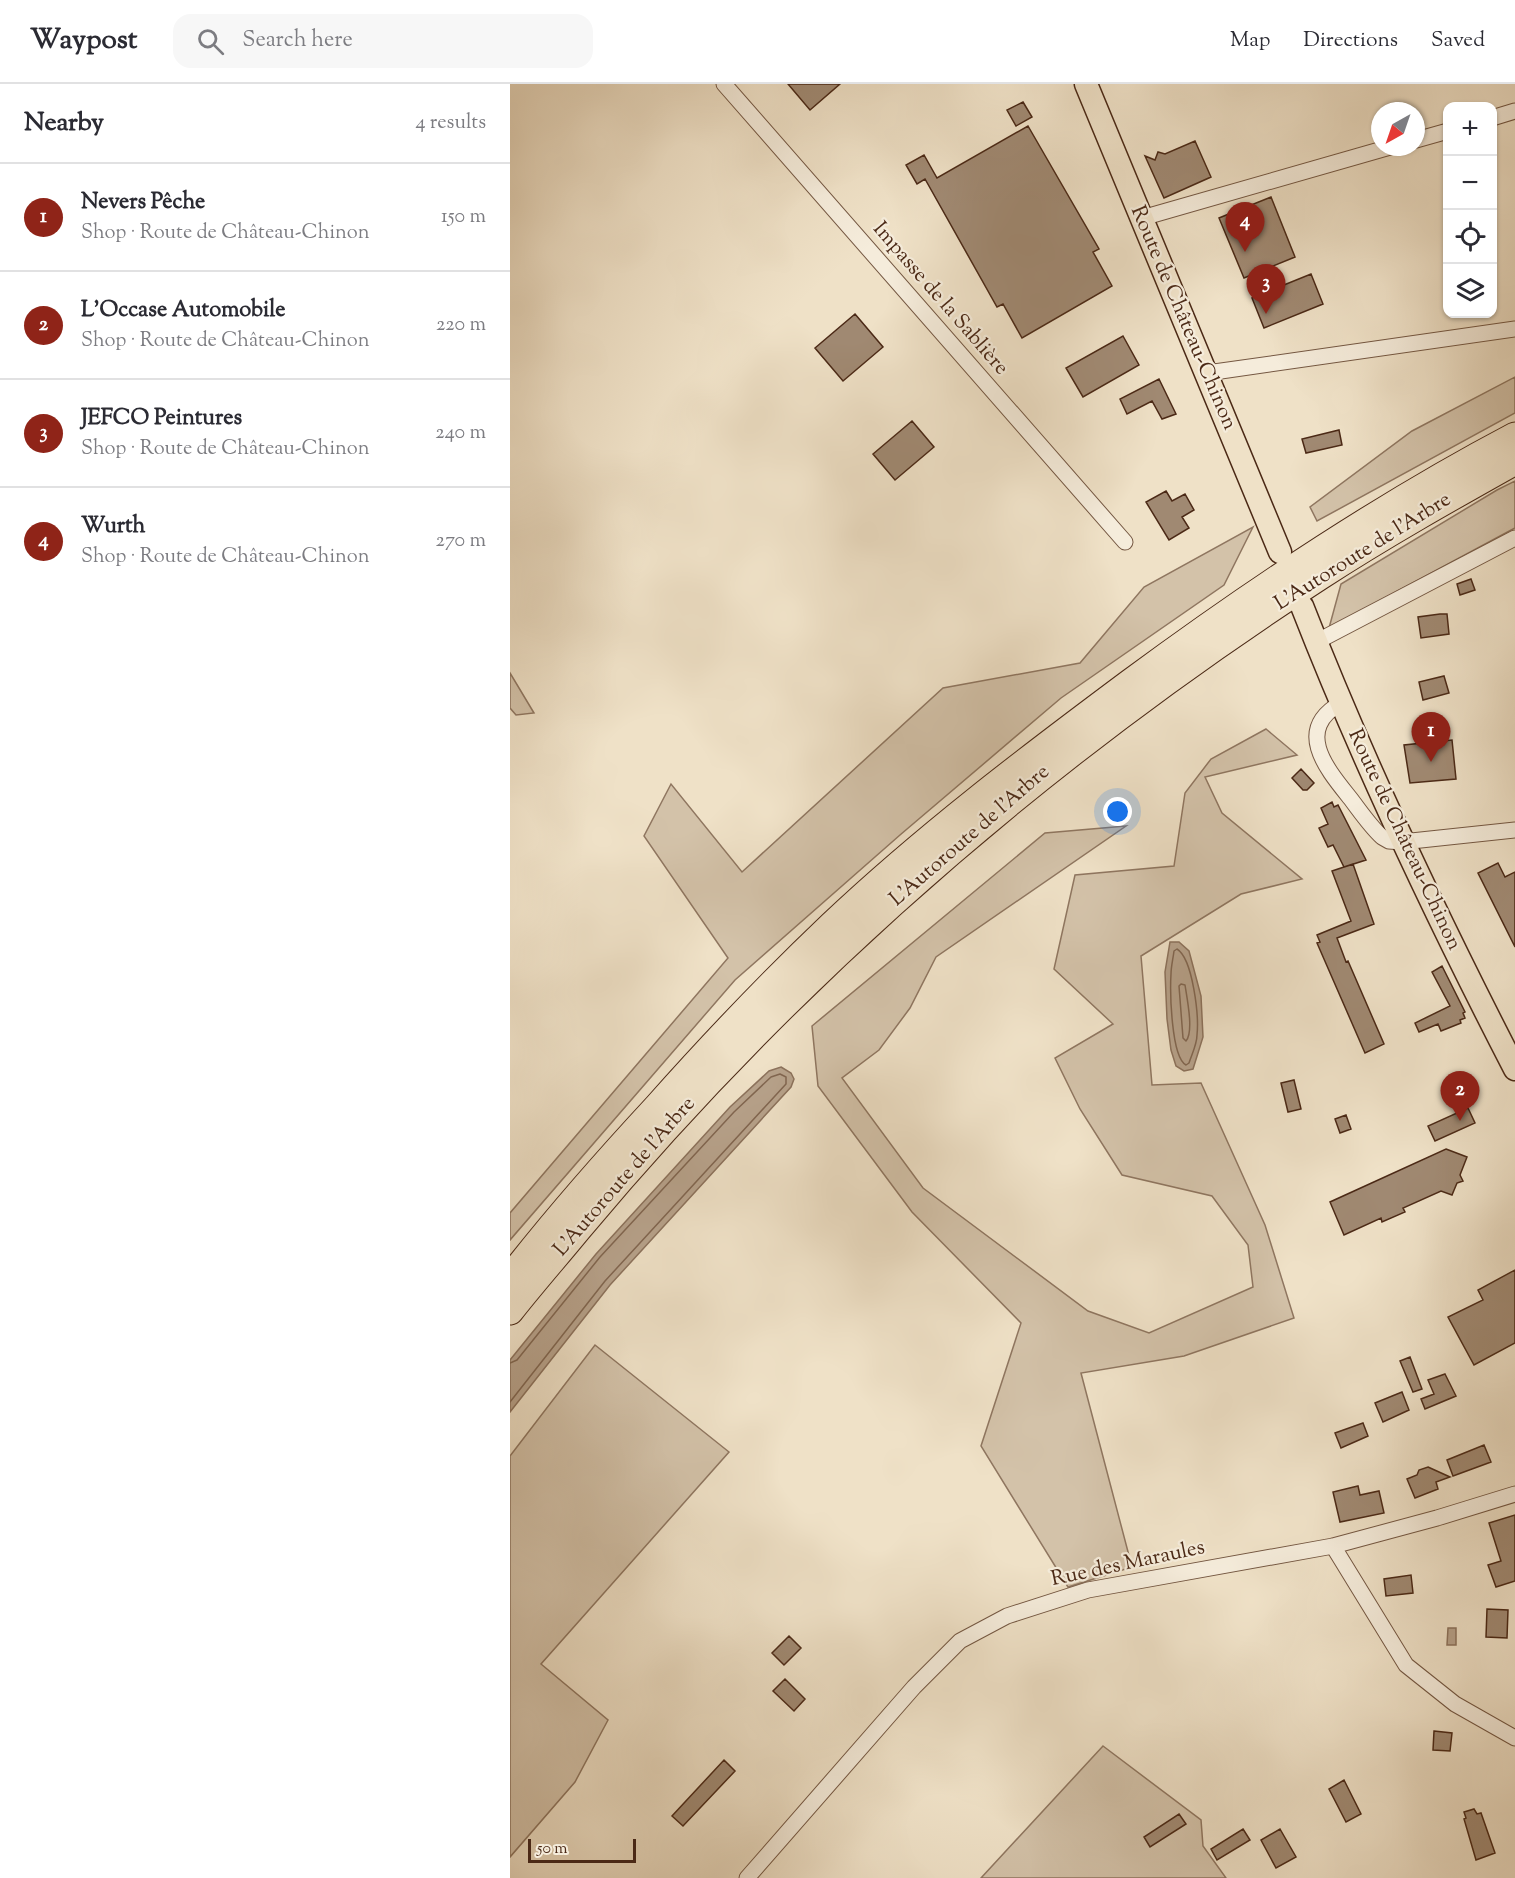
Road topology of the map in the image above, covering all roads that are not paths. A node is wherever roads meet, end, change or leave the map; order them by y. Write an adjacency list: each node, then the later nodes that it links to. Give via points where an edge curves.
1 (724, 84): 14 (street, Impasse de la Sablière)
2 (1086, 84): 8 (main road, Route de Château-Chinon)
3 (1515, 111): 4 (street)
4 (1497, 116)
5 (1443, 132): 6 (street)
6 (1425, 137)
7 (1371, 152): 8 (street)
8 (1142, 218): 10 (main road, Route de Château-Chinon)
9 (1515, 329): 10 (street)
10 (1207, 373): 15 (main road, Route de Château-Chinon)
11 (1515, 436): 22 (highway, L'Autoroute de l'Arbre, via 1373,516 1263,588 982,796 833,924 732,1024)
12 (1515, 461): 23 (highway, L'Autoroute de l'Arbre, via 1321,575 1176,674 1057,762 943,858 750,1038 652,1142)
13 (1515, 538): 17 (street)
14 (1125, 542)
15 (1280, 552)
16 (1302, 606): 17 (main road, Route de Château-Chinon)
17 (1316, 642): 18 (main road, Route de Château-Chinon)
18 (1341, 703): 20 (main road, Route de Château-Chinon); 20 (street, via 1321,719 1318,751 1325,766 1375,831 1389,841)
19 (1515, 830): 20 (street)
20 (1402, 842): 21 (main road, Route de Château-Chinon)
21 (1515, 1070)
22 (510, 1278)
23 (510, 1311)
24 (1515, 1494): 25 (street, Rue des Maraules)
25 (1333, 1546): 26 (street, via 1406,1665 1455,1704); 27 (street, Rue des Maraules, via 1088,1590 1006,1616 960,1641 914,1687)
26 (1515, 1738)
27 (747, 1878)

